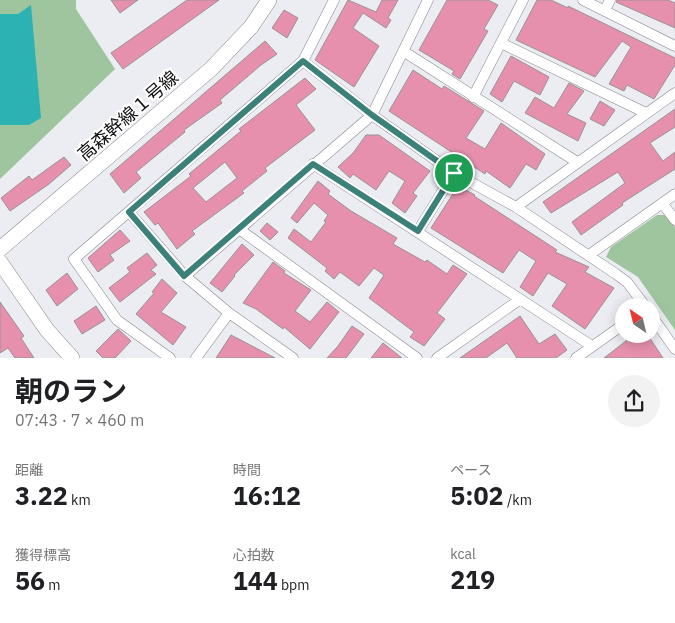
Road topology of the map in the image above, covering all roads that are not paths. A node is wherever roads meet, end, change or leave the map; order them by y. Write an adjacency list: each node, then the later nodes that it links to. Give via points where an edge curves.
1 (269, 0): 26 (street, 高森幹線１号線, via 251,27 211,69)
2 (334, 0): 11 (street)
3 (428, 0): 10 (street)
4 (523, 0): 8 (street)
5 (583, 0): 7 (street)
6 (610, 0): 7 (street)
7 (605, 10): 9 (street)
8 (501, 43): 13 (street); 14 (street)
9 (675, 46)
10 (403, 51): 13 (street); 15 (street)
11 (303, 61): 15 (street); 22 (street)
12 (675, 93): 14 (street)
13 (473, 97): 16 (street)
14 (646, 113): 16 (street)
15 (372, 115): 17 (street); 18 (street)
16 (577, 162): 21 (street)
17 (313, 164): 24 (street); 25 (street)
18 (454, 173): 21 (street); 25 (street)
19 (675, 194): 20 (street)
20 (662, 203): 23 (street); 27 (street)
21 (516, 207): 27 (street)
22 (129, 212): 29 (street); 38 (street, via 74,259 117,320)
23 (675, 220)
24 (239, 229): 29 (street); 41 (street)
25 (418, 231): 31 (street)
26 (0, 249)
27 (589, 255): 30 (street, via 627,282)
28 (0, 262): 37 (street, via 47,330)
29 (184, 276): 32 (street)
30 (639, 298)
31 (518, 300): 35 (street); 42 (street)
32 (230, 313): 39 (street); 40 (street)
33 (660, 328): 36 (street)
34 (615, 330): 35 (street)
35 (592, 346): 43 (street)
36 (675, 349)
37 (72, 358)
38 (170, 358)
39 (196, 358)
40 (293, 358)
41 (417, 358)
42 (437, 358)
43 (576, 358)

